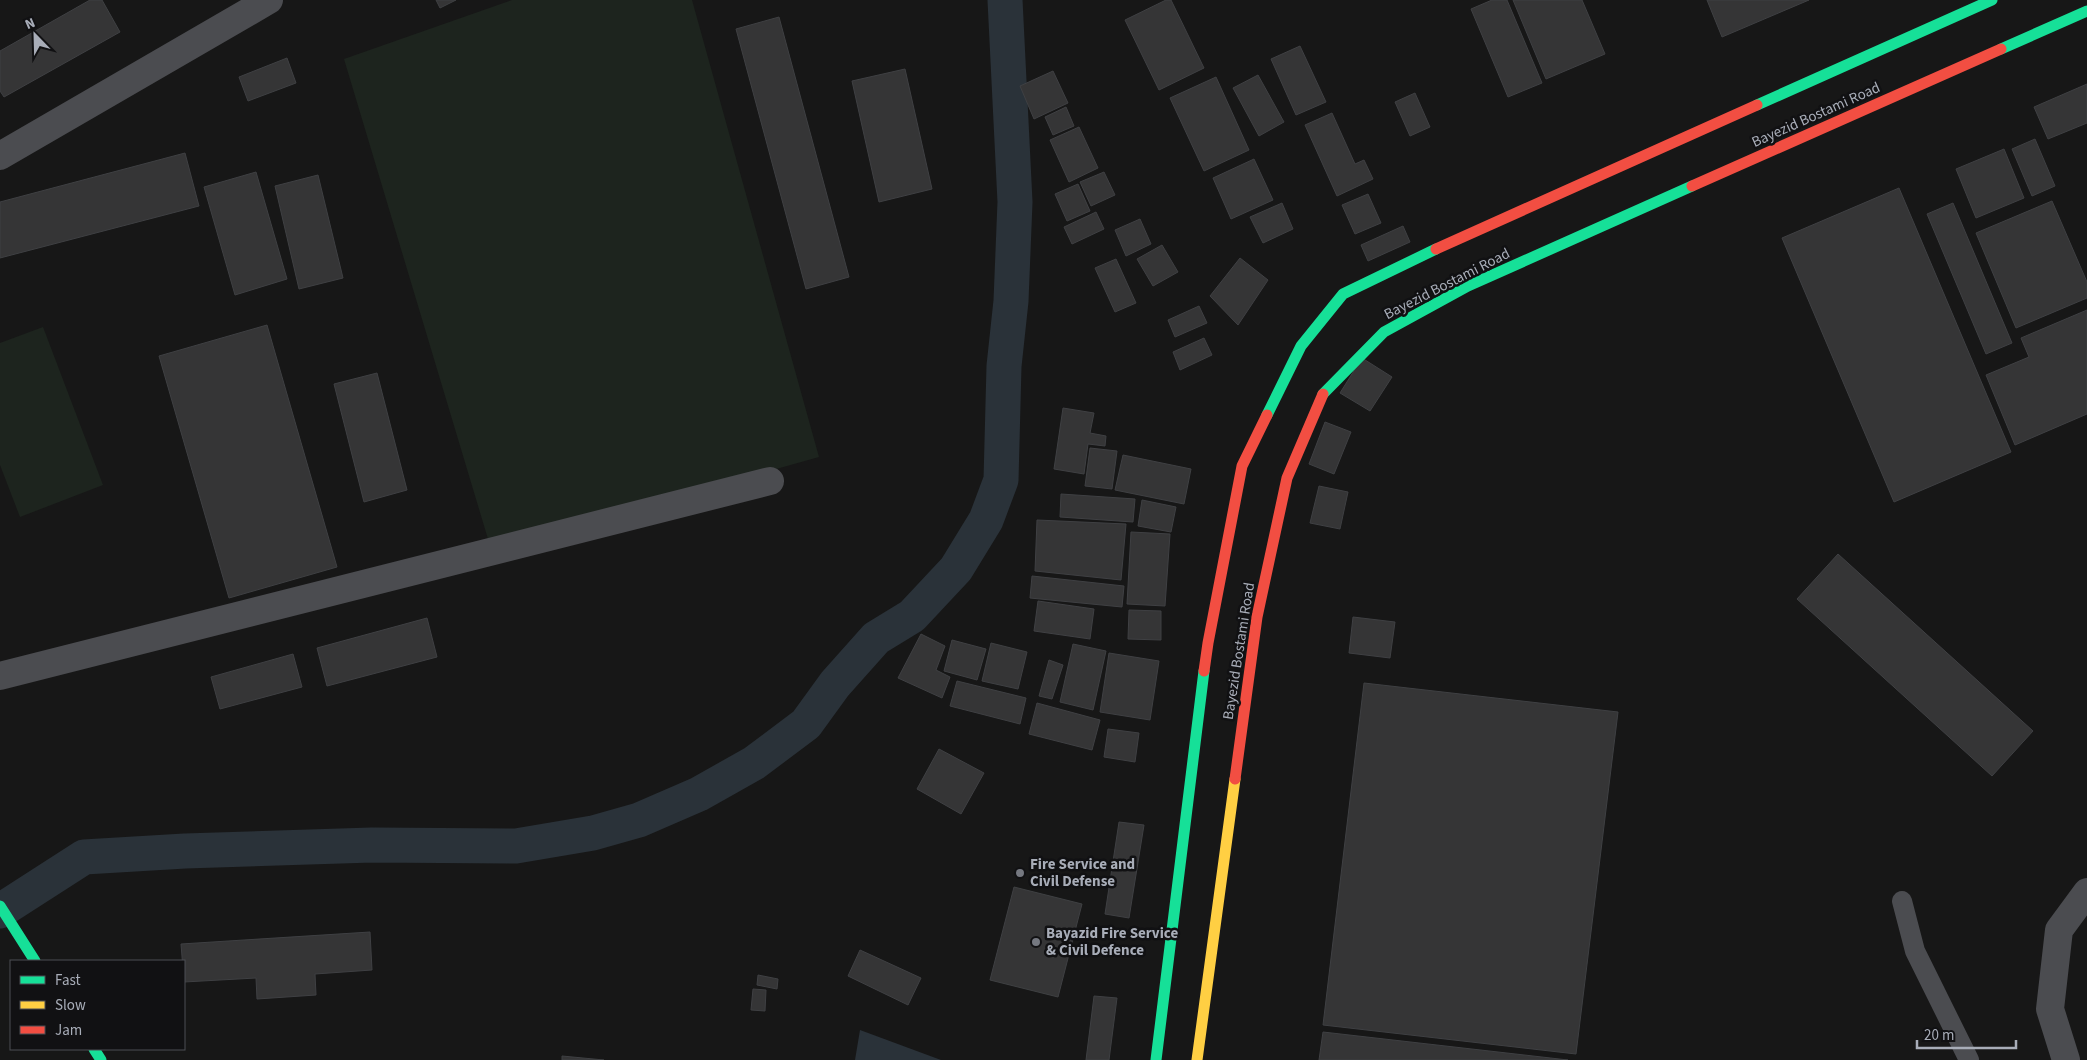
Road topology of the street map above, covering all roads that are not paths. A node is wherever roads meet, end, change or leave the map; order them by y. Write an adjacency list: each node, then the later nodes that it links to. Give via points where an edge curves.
1 (269, 0): 4 (street)
2 (1992, 0): 11 (main road, Bayezid Bostami Road, via 1343,294 1301,346 1242,466 1208,643)
3 (2087, 11): 12 (main road, Bayezid Bostami Road, via 1468,286 1384,332 1324,393 1287,478 1257,617)
4 (0, 156)
5 (770, 481): 6 (street)
6 (0, 676)
7 (2087, 892): 14 (street, via 2059,930 2050,1009)
8 (1902, 901): 13 (lane, via 1914,951)
9 (0, 906): 10 (main road)
10 (34, 960)
11 (1156, 1060)
12 (1197, 1060)
13 (1969, 1060)
14 (2066, 1060)

